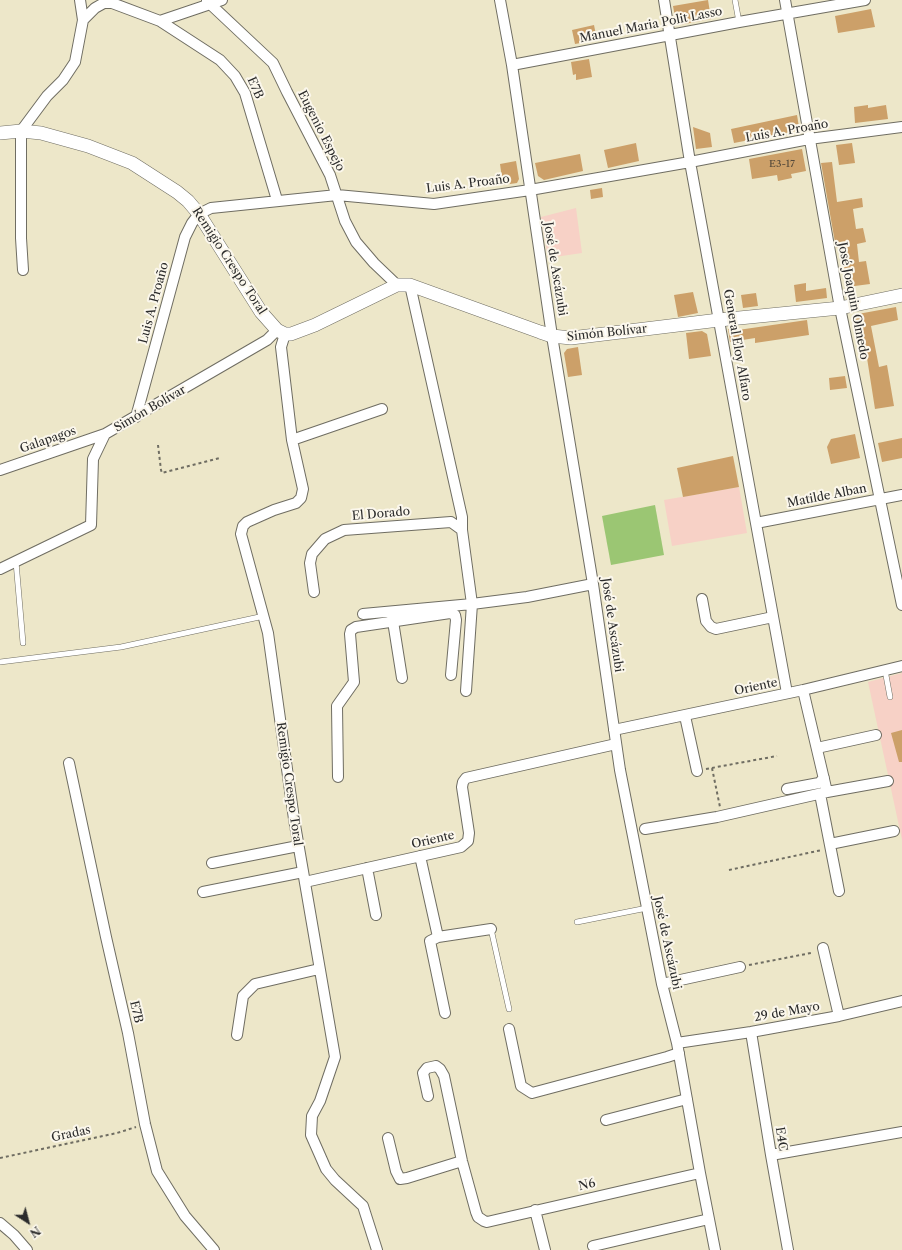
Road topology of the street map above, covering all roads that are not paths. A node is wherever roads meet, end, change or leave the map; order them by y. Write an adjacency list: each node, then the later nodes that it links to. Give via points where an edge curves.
1 (80, 0): 10 (street)
2 (222, 0): 8 (street)
3 (500, 0): 14 (street, José de Ascázubi)
4 (664, 0): 13 (street, General Eloy Alfaro)
5 (735, 0): 12 (lane)
6 (785, 0): 9 (street, José Joaquin Olmedo)
7 (865, 0): 9 (street, Manuel Maria Polit Lasso)
8 (208, 2): 11 (street); 21 (street, Eugenio Espejo, via 273,63 330,175)
9 (788, 13): 12 (street, Manuel Maria Polit Lasso); 18 (street, José Joaquin Olmedo)
10 (83, 20): 11 (street, E7B, via 95,8 104,3 112,3); 16 (street, via 75,62)
11 (160, 21): 22 (street, E7B, via 220,60 235,76 245,93)
12 (739, 22): 13 (street, Manuel Maria Polit Lasso)
13 (670, 35): 14 (street, Manuel Maria Polit Lasso); 19 (street, General Eloy Alfaro)
14 (512, 65): 20 (street, José de Ascázubi)
15 (902, 127): 18 (street, Luis A. Proaño)
16 (21, 131): 17 (street, Remigio Crespo Toral); 23 (street, Remigio Crespo Toral, via 41,133 88,146 132,163 178,192); 24 (street)
17 (0, 132)
18 (809, 139): 19 (street, Luis A. Proaño); 27 (street, José Joaquin Olmedo)
19 (690, 162): 20 (street, Luis A. Proaño); 28 (street, General Eloy Alfaro)
20 (530, 190): 21 (street, Luis A. Proaño, via 434,204); 30 (street, José de Ascázubi)
21 (337, 195): 22 (street, Luis A. Proaño); 25 (street, Eugenio Espejo, via 345,221 356,242 374,263)
22 (277, 200): 23 (street, Luis A. Proaño, via 211,208)
23 (199, 214): 29 (street, Remigio Crespo Toral, via 261,312); 32 (street, Luis A. Proaño, via 185,237)
24 (23, 270)
25 (404, 285): 29 (street, Simón Bolívar, via 315,325 291,334); 30 (street, Simón Bolívar); 39 (street, via 462,517)
26 (902, 295): 27 (street, Simón Bolívar)
27 (840, 308): 28 (street, Simón Bolívar); 37 (street, José Joaquin Olmedo)
28 (719, 320): 30 (street, Simón Bolívar, via 571,338); 38 (street, General Eloy Alfaro)
29 (281, 332): 32 (street, Simón Bolívar); 34 (street, Remigio Crespo Toral)
30 (552, 336): 42 (street, José de Ascázubi)
31 (382, 409): 34 (street)
32 (136, 417): 33 (street, Simón Bolívar)
33 (105, 434): 35 (street, Galapagos); 40 (street, Simón Bolívar, via 93,459 91,525)
34 (292, 440): 48 (street, Remigio Crespo Toral, via 303,489 301,498 247,522 241,534)
35 (0, 470)
36 (902, 495): 37 (street, Matilde Alban)
37 (880, 499): 38 (street, Matilde Alban); 46 (street, José Joaquin Olmedo)
38 (756, 523): 50 (street, General Eloy Alfaro)
39 (462, 530): 43 (street, El Dorado, via 451,522 344,530 325,539 312,554 310,563); 45 (street)
40 (16, 562): 41 (street, Simón Bolívar); 51 (lane)
41 (0, 569)
42 (593, 584): 45 (street, via 527,597); 62 (street, José de Ascázubi)
43 (314, 592)
44 (702, 599): 50 (street, via 706,621 716,629)
45 (472, 604): 49 (street); 58 (street)
46 (902, 605)
47 (363, 614): 49 (street)
48 (264, 616): 52 (lane, via 121,647); 75 (street, Remigio Crespo Toral)
49 (393, 616): 55 (street, via 450,613 455,616); 56 (street); 68 (street, via 351,630 354,682 337,706)
50 (773, 617): 59 (street, General Eloy Alfaro)
51 (23, 643)
52 (0, 662)
53 (902, 666): 54 (street, Oriente)
54 (885, 670): 57 (street, Oriente); 60 (lane)
55 (451, 675)
56 (402, 678)
57 (803, 690): 59 (street, Oriente); 65 (street)
58 (466, 691)
59 (787, 693): 61 (street, Oriente)
60 (890, 697)
61 (684, 716): 62 (street, Oriente); 67 (street)
62 (614, 730): 64 (street, José de Ascázubi)
63 (876, 735): 65 (street)
64 (616, 744): 77 (street, Oriente, via 466,778 462,785 468,841 464,846); 83 (street, José de Ascázubi)
65 (817, 748): 69 (street)
66 (70, 763): 113 (street, E7B, via 157,1171 185,1216)
67 (697, 771)
68 (338, 777)
69 (824, 778): 71 (street, via 819,783); 72 (street)
70 (888, 781): 72 (street)
71 (787, 789)
72 (824, 793): 73 (street, via 721,816); 76 (street)
73 (645, 829)
74 (894, 832): 76 (street)
75 (298, 846): 78 (street); 80 (street, Remigio Crespo Toral)
76 (830, 846): 81 (street)
77 (420, 856): 79 (street, Oriente); 87 (street)
78 (212, 863)
79 (367, 868): 80 (street, Oriente); 84 (street)
80 (304, 877): 82 (street, Oriente); 90 (street, Remigio Crespo Toral)
81 (839, 891)
82 (203, 892)
83 (647, 908): 85 (lane); 91 (street, José de Ascázubi)
84 (376, 915)
85 (577, 922)
86 (491, 929): 87 (street); 93 (lane)
87 (438, 937): 94 (street, via 430,941)
88 (823, 948): 95 (street)
89 (740, 967): 91 (street)
90 (319, 969): 98 (street, via 255,984 243,996); 114 (street, Remigio Crespo Toral, via 334,1057 320,1101 312,1116 311,1135 326,1169 363,1206)
91 (662, 984): 99 (street, José de Ascázubi)
92 (902, 1001): 95 (street, 29 de Mayo)
93 (509, 1009)
94 (445, 1013)
95 (839, 1016): 97 (street, 29 de Mayo)
96 (509, 1029): 99 (street, 29 de Mayo, via 521,1086 532,1093 667,1057)
97 (751, 1032): 99 (street, 29 de Mayo); 105 (street, E4C)
98 (237, 1035)
99 (678, 1048): 101 (street, José de Ascázubi)
100 (428, 1096): 106 (street, via 423,1073 427,1068 436,1066 444,1076)
101 (687, 1099): 102 (street); 107 (street, José de Ascázubi)
102 (606, 1120)
103 (902, 1132): 105 (street)
104 (388, 1138): 106 (street, via 400,1179)
105 (771, 1155): 117 (street, E4C)
106 (462, 1161): 108 (street, N6, via 476,1212 481,1220 487,1222)
107 (700, 1173): 108 (street, N6); 109 (street, José de Ascázubi)
108 (535, 1210): 115 (street)
109 (709, 1219): 111 (street); 116 (street, José de Ascázubi)
110 (0, 1223): 112 (street)
111 (593, 1246)
112 (27, 1250)
113 (214, 1250)
114 (377, 1250)
115 (545, 1250)
116 (715, 1250)
117 (788, 1250)

